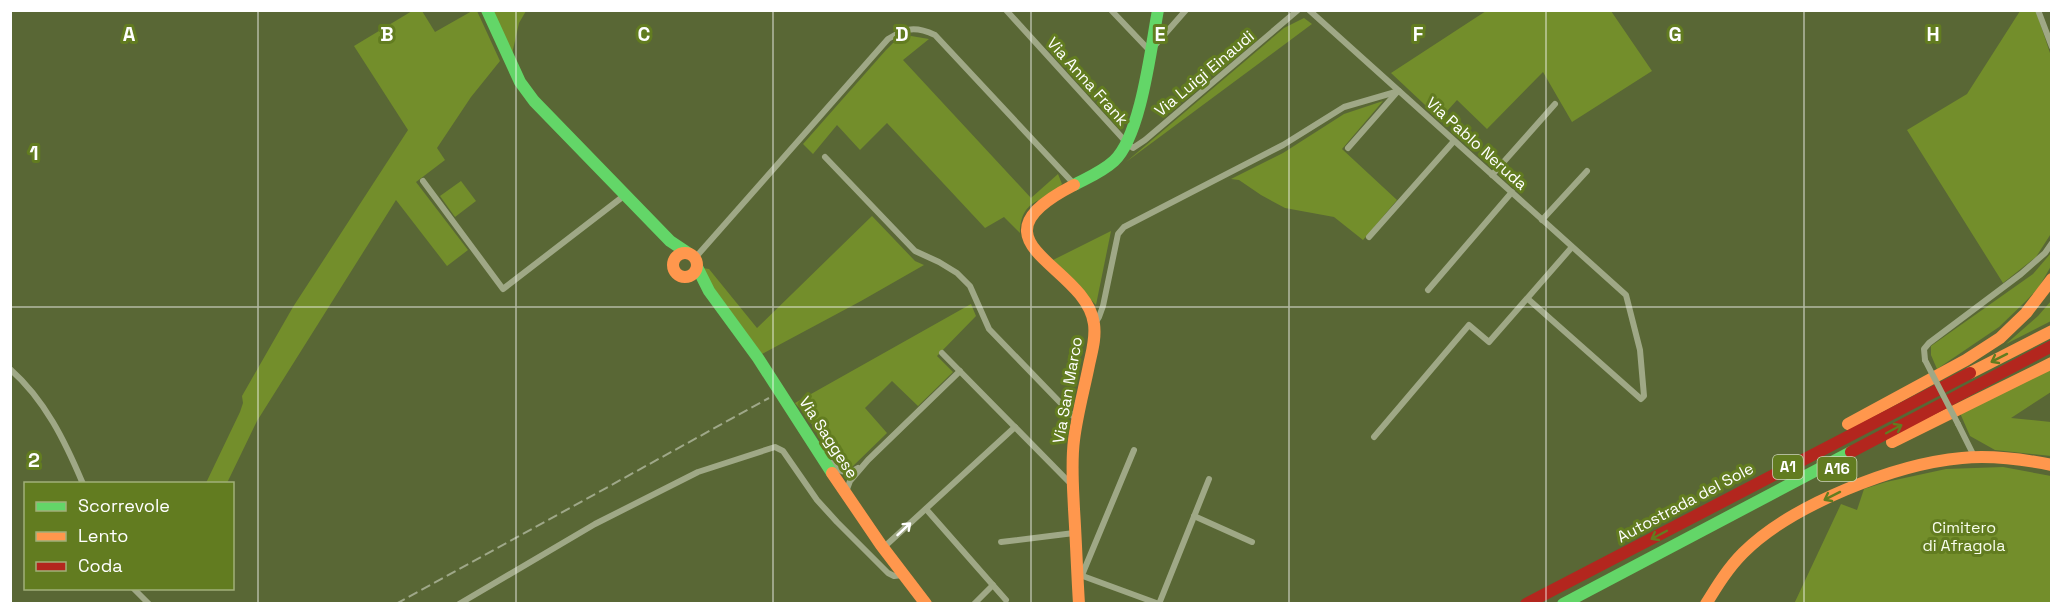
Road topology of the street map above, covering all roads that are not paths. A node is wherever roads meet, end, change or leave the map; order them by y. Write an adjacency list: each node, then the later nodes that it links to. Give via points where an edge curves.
1 (487, 10): 22 (main road, via 520,82 534,101)
2 (1006, 10): 14 (street, Via Anna Frank)
3 (1111, 10): 10 (street)
4 (1158, 10): 10 (main road, Via San Marco)
5 (1186, 10): 10 (street)
6 (1298, 10): 14 (street, Via Luigi Einaudi, via 1139,145 1133,148)
7 (1309, 10): 11 (street, Via Pablo Neruda)
8 (2038, 10): 9 (street)
9 (2052, 47)
10 (1150, 51): 14 (main road, Via San Marco)
11 (1399, 91): 13 (street, Via Pablo Neruda); 15 (street); 33 (street, via 1344,107 1283,144 1124,227 1118,234 1103,306)
12 (1555, 104): 18 (street)
13 (1454, 141): 18 (street, Via Pablo Neruda); 24 (street)
14 (1126, 142): 20 (main road, Via San Marco, via 1116,159 1100,173)
15 (1348, 148)
16 (825, 157): 41 (street, via 915,251 957,273 970,286 989,329)
17 (1587, 171): 23 (street)
18 (1492, 175): 21 (street, Via Pablo Neruda)
19 (423, 181): 22 (street, via 503,289)
20 (1075, 186): 27 (street, via 935,35 922,29 907,29 888,39); 33 (main road, Via San Marco, via 1038,207 1027,220 1026,231 1032,250 1081,294)
21 (1512, 192): 23 (street, Via Pablo Neruda); 31 (street)
22 (625, 195): 27 (main road)
23 (1542, 220): 26 (street, Via Pablo Neruda)
24 (1369, 237)
25 (2052, 243): 45 (street, bridge, via 2021,274 1924,349 1925,360)
26 (1572, 247): 32 (street); 32 (street, Via Pablo Neruda, via 1626,295 1640,350 1644,396 1641,399)
27 (689, 259): 28 (main road, via 693,273); 28 (main road, via 675,269); 30 (main road, Via Saggese)
28 (683, 276): 30 (main road)
29 (2052, 279): 54 (main road, via 2000,338 1766,468)
30 (707, 286): 40 (main road, Via Saggese)
31 (1428, 290)
32 (1528, 299): 43 (street, via 1490,342 1469,325)
33 (1094, 324): 41 (main road, Via San Marco)
34 (2052, 331): 54 (main road, Autostrada del Sole / A1, one-way to 54)
35 (2052, 346): 60 (main road, Autostrada del Sole / A1, one-way to 35)
36 (942, 353): 39 (street)
37 (2052, 363): 60 (main road, A16)
38 (10, 369): 49 (street, via 54,422)
39 (960, 371): 42 (street); 46 (street)
40 (792, 411): 46 (street, via 838,471 849,472); 51 (main road, Via Saggese)
41 (1078, 421): 50 (main road, Via San Marco)
42 (1015, 427): 50 (street); 52 (street)
43 (1374, 437)
44 (1134, 450): 59 (street)
45 (1974, 458): 47 (main road, via 2017,458); 73 (main road, one-way to 73, via 1936,461 1888,472 1785,520 1745,551)
46 (868, 460): 51 (street, via 847,485)
47 (2052, 465)
48 (1209, 480): 53 (street)
49 (83, 482)
50 (1072, 485): 55 (main road, Via San Marco)
51 (847, 495): 58 (main road, Via Saggese)
52 (926, 509): 58 (street, one-way to 52); 62 (street)
53 (1194, 516): 57 (street); 70 (street)
54 (1678, 524): 71 (main road, Autostrada del Sole / A1, one-way to 71)
55 (1074, 533): 56 (street); 59 (main road, Via San Marco)
56 (1001, 542)
57 (1252, 542)
58 (883, 548): 61 (main road, Via Saggese)
59 (1079, 574): 69 (main road, Via San Marco); 70 (street)
60 (1621, 574): 72 (main road, Autostrada del Sole / A1)
61 (902, 575): 66 (street, via 888,573 871,556 817,500 783,451 774,447 698,472 595,524); 67 (main road, Via Saggese)
62 (993, 585): 64 (street); 68 (street)
63 (136, 590): 65 (street)
64 (1006, 600)
65 (149, 603)
66 (459, 603)
67 (926, 603)
68 (974, 603)
69 (1079, 603)
70 (1159, 603)
71 (1526, 603)
72 (1563, 603)
73 (1706, 603)

